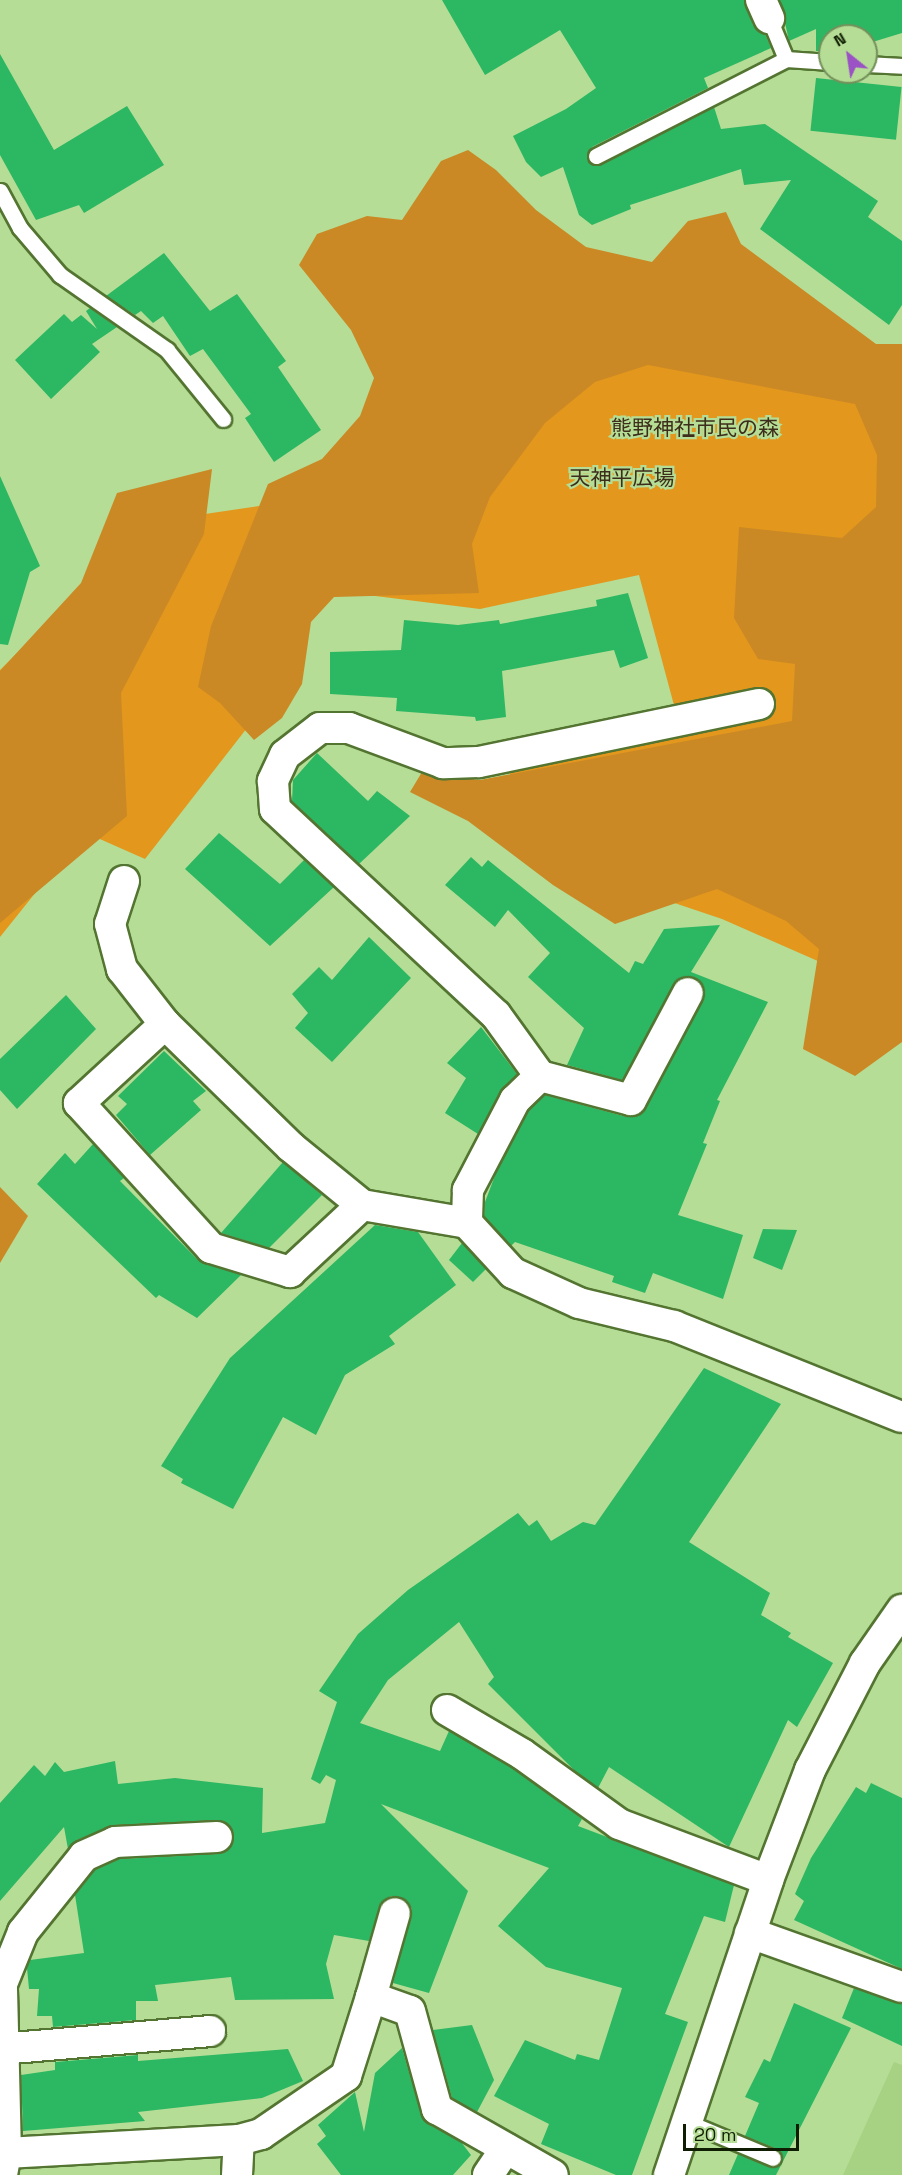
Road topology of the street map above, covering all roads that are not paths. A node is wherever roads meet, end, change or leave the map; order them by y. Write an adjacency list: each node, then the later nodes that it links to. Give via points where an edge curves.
1 (765, 9): 2 (lane)
2 (786, 59): 3 (lane); 6 (lane)
3 (818, 61)
4 (878, 65): 5 (lane)
5 (902, 66)
6 (596, 156)
7 (0, 191): 8 (lane, via 20,228 60,275 166,350)
8 (223, 419)
9 (759, 704): 13 (street, via 478,762 443,763 349,728 320,728 285,755 273,781 275,809 496,1015)
10 (124, 881): 12 (street, via 110,924 122,969)
11 (688, 993): 13 (street, via 630,1101)
12 (165, 1024): 14 (street, via 291,1147); 14 (street, via 79,1103 211,1248 290,1272)
13 (540, 1076): 15 (street, via 516,1100 468,1190)
14 (362, 1206): 15 (street)
15 (467, 1223): 16 (street, via 513,1273 579,1303 674,1326)
16 (902, 1417)
17 (902, 1610): 20 (street, via 865,1663 810,1770)
18 (447, 1710): 20 (street, via 522,1754 619,1824)
19 (217, 1837): 26 (street, via 115,1842 84,1856 23,1932 2,1983)
20 (768, 1880): 22 (street)
21 (395, 1913): 24 (street)
22 (750, 1933): 23 (street); 27 (street)
23 (902, 1987)
24 (371, 1997): 28 (street, via 346,2076 261,2134); 29 (street, via 410,2011 437,2109)
25 (210, 2031): 26 (street)
26 (1, 2049): 31 (street)
27 (687, 2122): 30 (lane); 35 (street)
28 (239, 2140): 31 (street); 32 (street)
29 (506, 2148): 33 (street); 34 (street)
30 (773, 2158)
31 (4, 2164)
32 (237, 2175)
33 (488, 2175)
34 (554, 2175)
35 (669, 2175)

